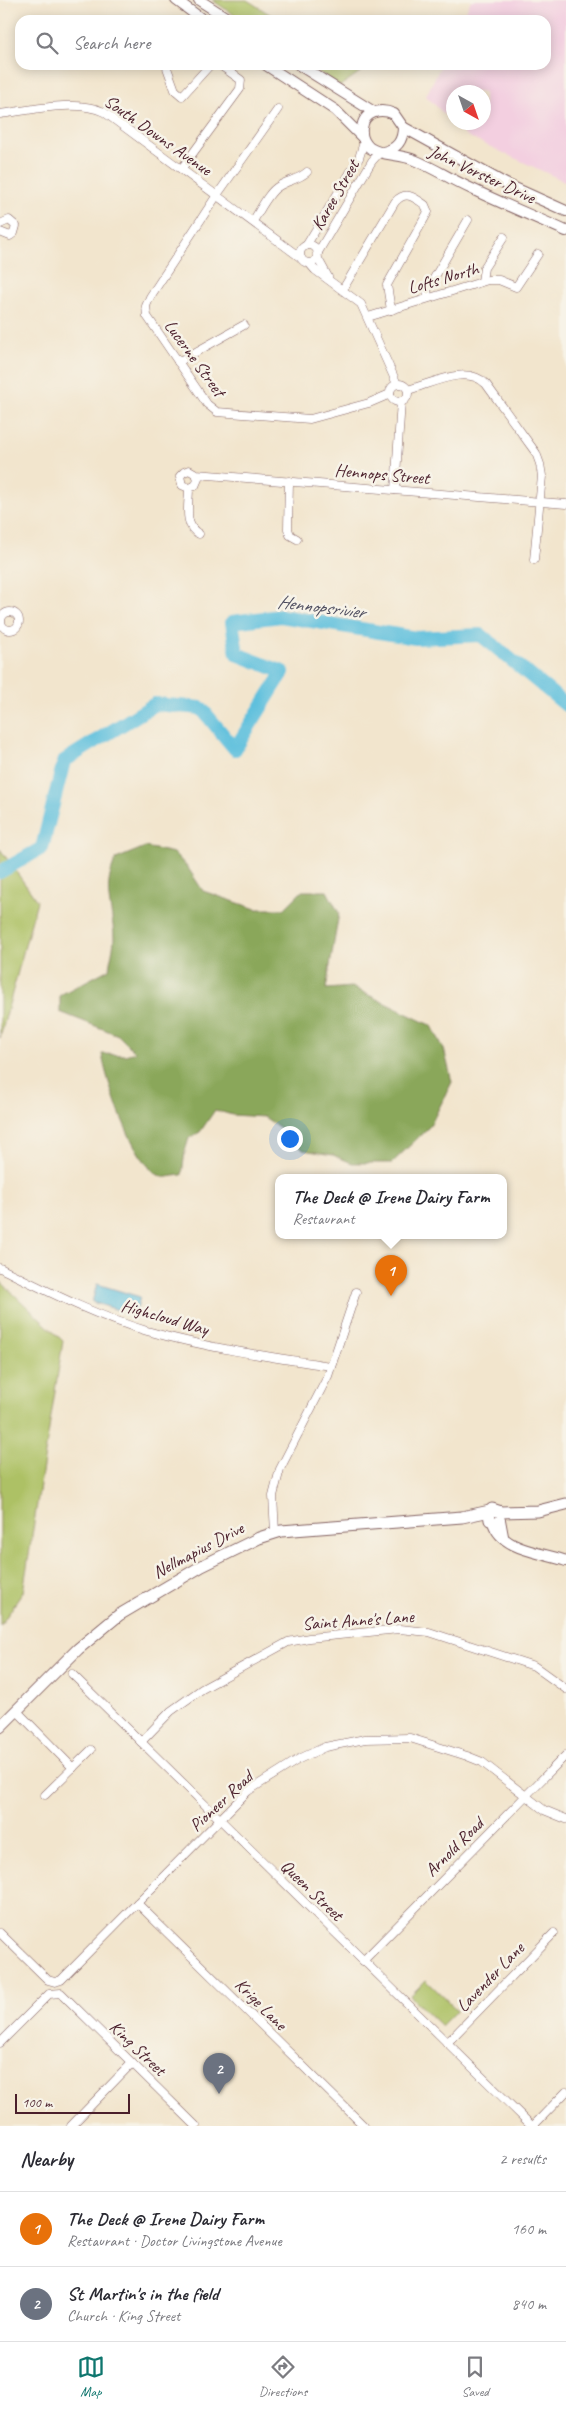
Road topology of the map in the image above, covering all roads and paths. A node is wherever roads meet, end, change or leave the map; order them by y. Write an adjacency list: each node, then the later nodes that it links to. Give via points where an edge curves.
1 (176, 0): 3 (street)
2 (199, 0): 4 (street)
3 (196, 15)
4 (222, 15)
5 (168, 70): 6 (street, via 175,90 182,96)
6 (205, 70)
7 (227, 70): 16 (street, via 241,80 240,89)
8 (274, 70): 14 (street, via 335,110)
9 (307, 70): 11 (street)
10 (278, 109): 18 (street, Lucerne Street)
11 (374, 112): 13 (street, via 387,110); 14 (street, via 364,122)
12 (0, 114): 16 (street, South Downs Avenue, via 75,106 96,108)
13 (403, 127): 15 (street, via 401,141); 20 (street, John Vorster Drive, via 453,157)
14 (363, 139): 15 (street, via 368,146); 19 (street, Karee Street, via 359,158)
15 (382, 152): 21 (street, Karee Street, via 372,161); 25 (street, John Vorster Drive, via 416,160)
16 (182, 168): 18 (street, South Downs Avenue)
17 (307, 172): 23 (street, via 274,190)
18 (217, 195): 23 (street, South Downs Avenue); 41 (street, Lucerne Street, via 146,306 151,323)
19 (330, 205): 21 (street); 29 (street, Karee Street)
20 (566, 211)
21 (343, 213): 31 (street, Karee Street)
22 (468, 220): 37 (street, via 430,284)
23 (253, 221): 28 (street, South Downs Avenue)
24 (0, 224): 26 (street, via 9,220 16,226 12,235)
25 (566, 231)
26 (0, 232)
27 (504, 237): 35 (street, via 484,268)
28 (280, 243): 29 (street, South Downs Avenue); 32 (street, South Downs Avenue)
29 (304, 247): 31 (street, via 314,248); 32 (street)
30 (538, 254): 35 (street, Lofts North, via 516,287 499,280)
31 (317, 255): 33 (street); 34 (street)
32 (301, 258): 33 (street, South Downs Avenue)
33 (309, 262): 34 (street)
34 (330, 280): 36 (street)
35 (482, 281): 37 (street, Lofts North)
36 (343, 289): 38 (street, via 395,202 402,195 409,195 426,205 428,212 387,285); 39 (street, via 361,304)
37 (428, 297): 38 (street, Lofts North)
38 (392, 310): 39 (street, Lofts North)
39 (368, 317): 42 (street)
40 (244, 325): 41 (street)
41 (178, 362): 44 (street, Lucerne Street, via 210,407 222,412 310,419)
42 (397, 384): 43 (street); 44 (street)
43 (408, 390): 45 (street, via 407,397); 50 (street, via 466,374 483,381 538,458 542,476)
44 (390, 394): 45 (street, via 394,400)
45 (401, 401): 49 (street)
46 (196, 474): 47 (street, Hennops Street); 48 (street, via 197,484); 48 (street, via 189,470 180,476 182,485)
47 (289, 481): 49 (street, Hennops Street); 53 (street, via 288,529 290,535)
48 (189, 488): 52 (street, via 190,524)
49 (395, 490): 50 (street, Hennops Street)
50 (539, 501): 51 (street, Hennops Street); 54 (street)
51 (566, 504)
52 (199, 534)
53 (297, 539)
54 (534, 560)
55 (0, 1268): 57 (street, Highcloud Way, via 104,1315 148,1330 204,1344)
56 (356, 1292): 57 (street)
57 (331, 1366): 60 (street, via 280,1469 273,1496)
58 (566, 1504): 59 (main road, Nellmapius Drive)
59 (496, 1517): 60 (main road, Nellmapius Drive, via 462,1516); 61 (street, via 504,1539 521,1548)
60 (275, 1532): 64 (main road, Nellmapius Drive, via 202,1566 119,1615)
61 (566, 1561)
62 (72, 1674): 66 (street, Queen Street)
63 (566, 1689): 66 (street, Saint Anne's Lane, via 534,1666 429,1632 399,1629 309,1638 288,1642 202,1689 171,1711)
64 (16, 1710): 65 (main road, Nellmapius Drive); 69 (street)
65 (0, 1727)
66 (141, 1742): 73 (street, Queen Street)
67 (91, 1750): 69 (street)
68 (566, 1755): 71 (street, Arnold Road)
69 (73, 1768): 70 (street)
70 (45, 1795)
71 (525, 1796): 72 (street, Pioneer Road, via 544,1810); 73 (street, Pioneer Road, via 487,1765 468,1756 410,1738 389,1737 340,1742 305,1755 255,1786); 77 (street, Arnold Road)
72 (566, 1819)
73 (220, 1820): 74 (street, Pioneer Road); 77 (street, Queen Street)
74 (137, 1903): 75 (street, Pioneer Road, via 58,1982 48,1980); 84 (street, Krige Lane)
75 (0, 1933)
76 (554, 1933): 79 (street, Lavender Lane)
77 (363, 1961): 79 (street, Queen Street)
78 (0, 2043): 80 (street, King Street, via 49,1994 58,1992)
79 (447, 2043): 85 (street, Queen Street)
80 (132, 2063): 82 (street); 83 (street, King Street)
81 (566, 2092): 85 (street)
82 (71, 2126)
83 (196, 2126)
84 (364, 2126)
85 (533, 2126)

